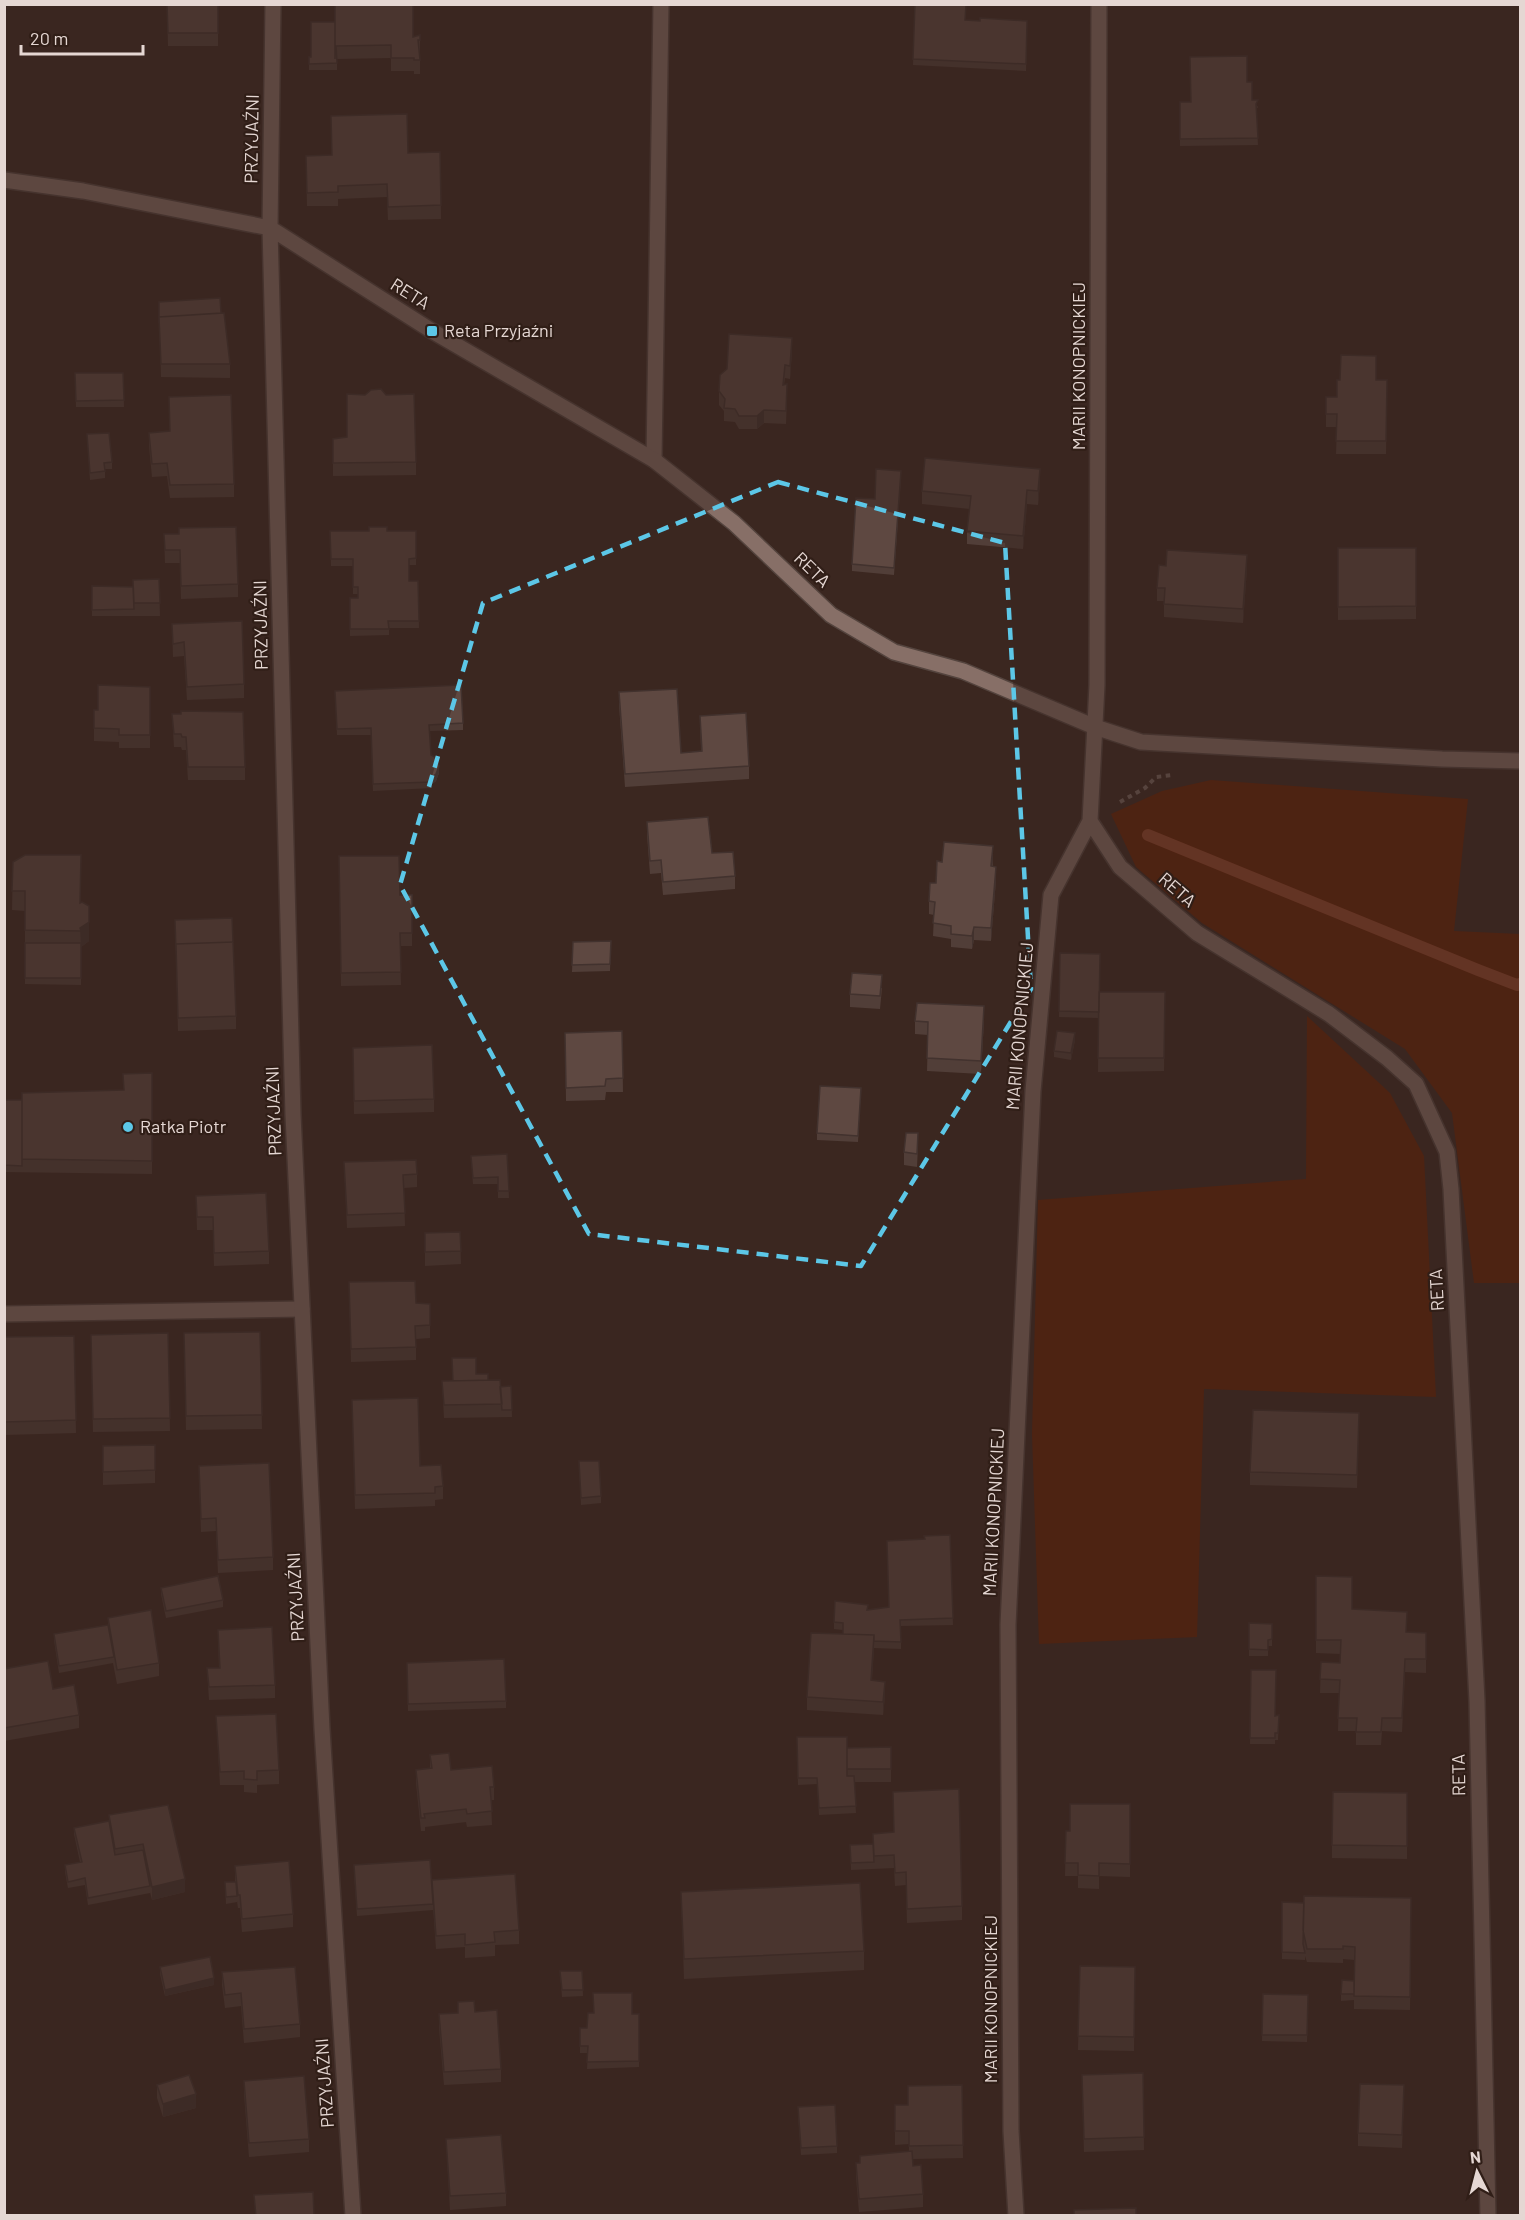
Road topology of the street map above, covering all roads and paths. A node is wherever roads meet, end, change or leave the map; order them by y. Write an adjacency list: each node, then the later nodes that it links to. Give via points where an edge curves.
1 (273, 4): 5 (street, PRZYJAŹNI)
2 (661, 4): 6 (street)
3 (1099, 4): 7 (street, MARII KONOPNICKIEJ)
4 (4, 180): 5 (street, RETA)
5 (270, 228): 6 (street, RETA, via 432,331); 10 (street, PRZYJAŹNI, via 293,1115)
6 (654, 460): 7 (street, RETA, via 734,523 831,615 894,652 963,671)
7 (1095, 727): 8 (street, RETA, via 1159,744); 9 (street)
8 (1521, 761)
9 (1090, 821): 13 (street, MARII KONOPNICKIEJ, via 1052,895 1033,1091 1008,1625 1011,2119); 14 (street, RETA, via 1120,867 1197,933 1329,1014 1416,1084 1447,1152 1477,1701)
10 (302, 1309): 11 (street); 12 (street, PRZYJAŹNI, via 322,1729)
11 (4, 1314)
12 (353, 2216)
13 (1016, 2216)
14 (1488, 2216)

